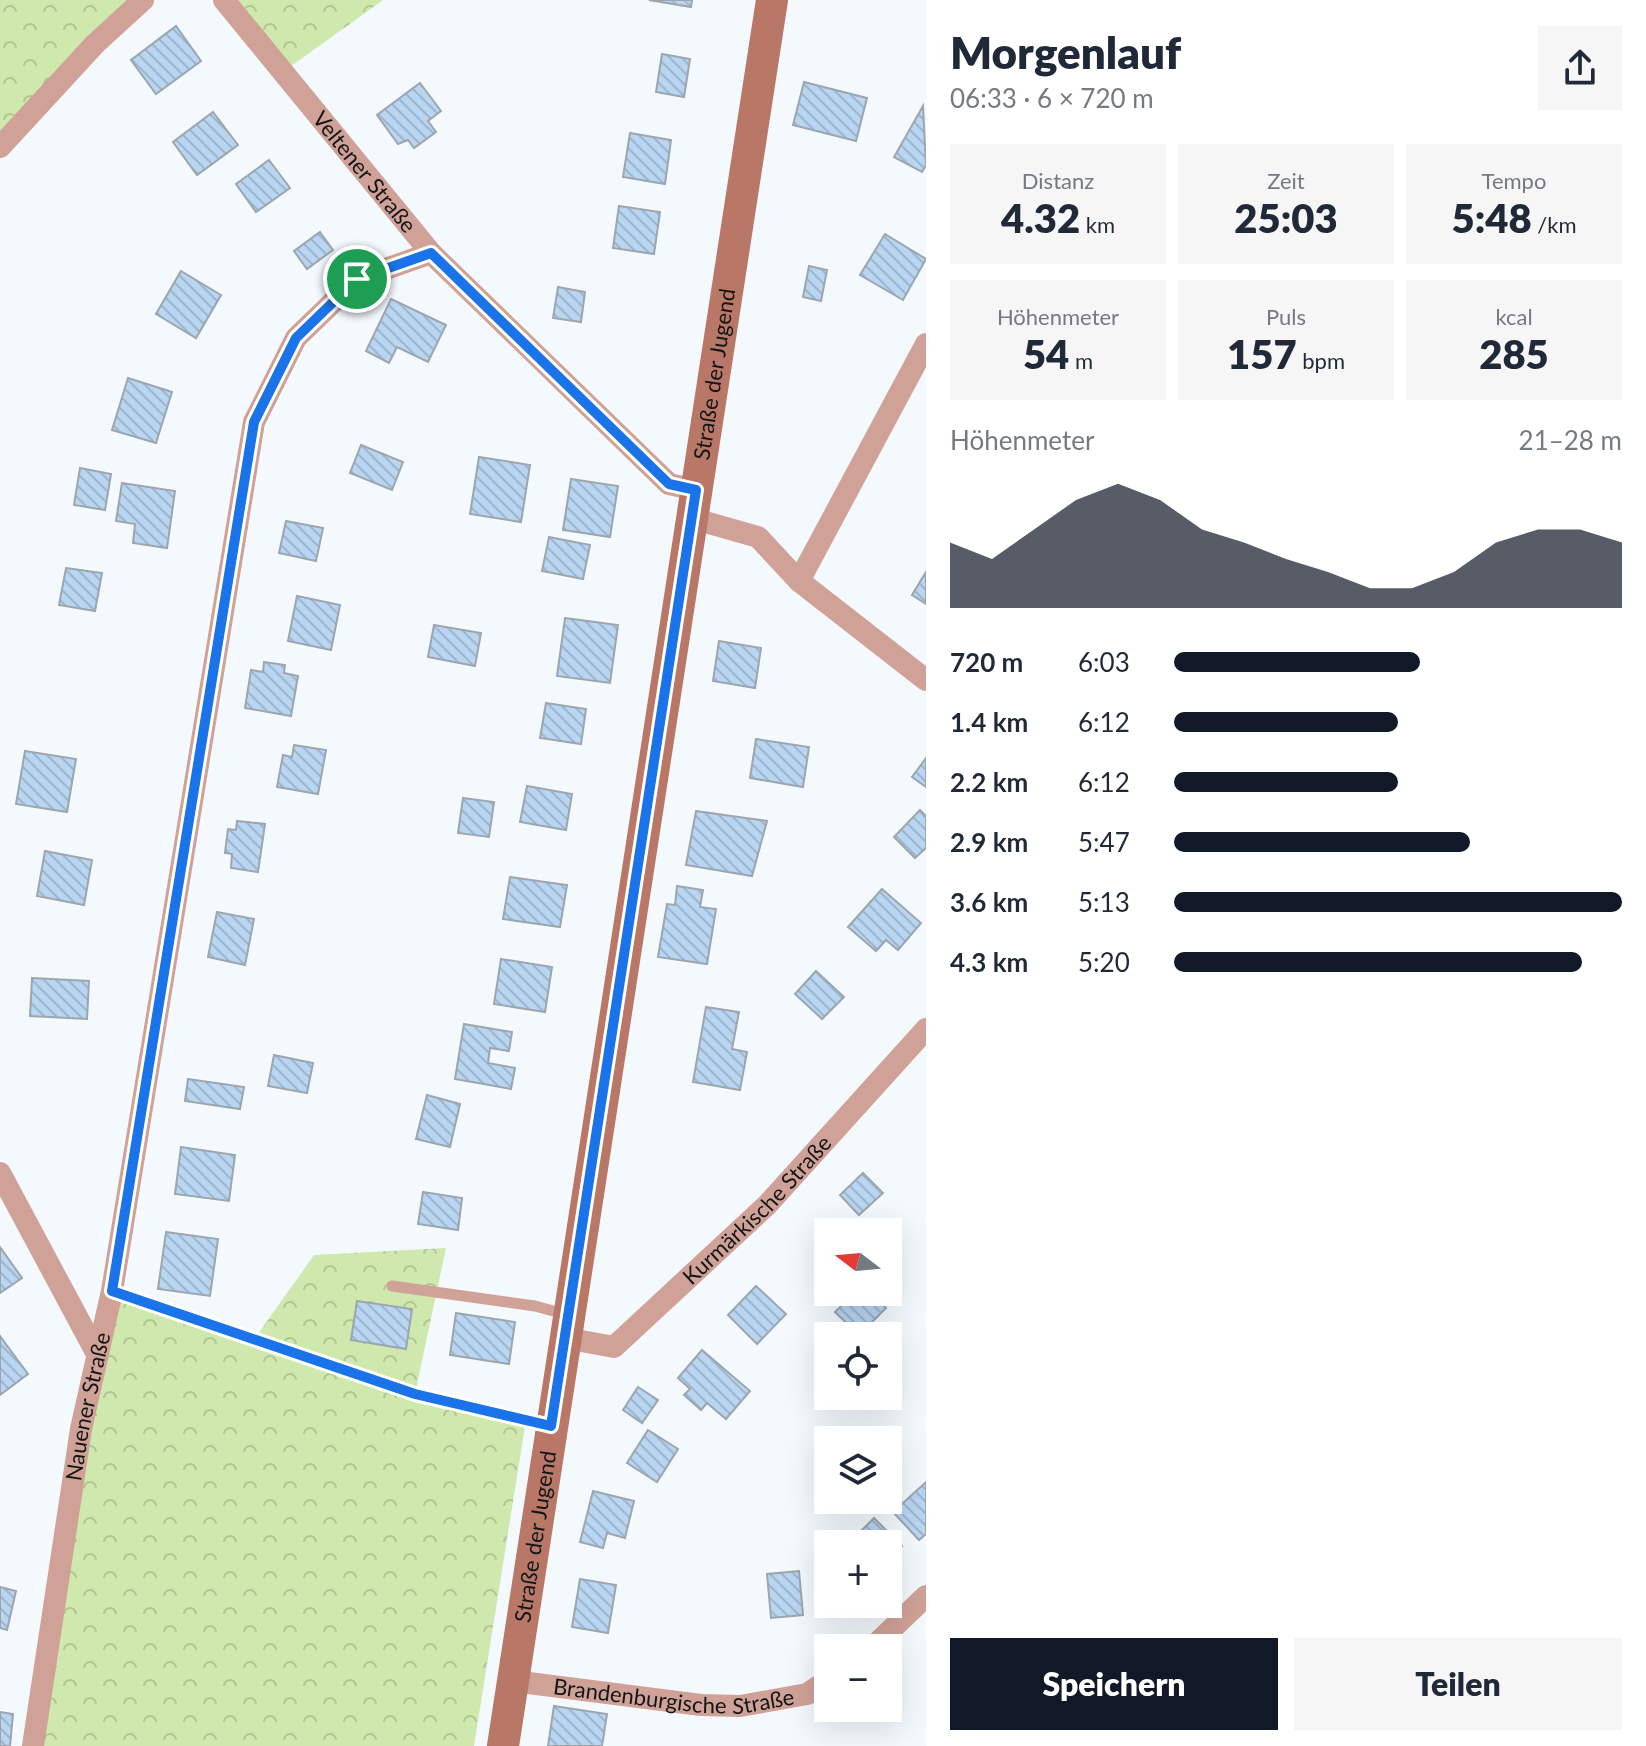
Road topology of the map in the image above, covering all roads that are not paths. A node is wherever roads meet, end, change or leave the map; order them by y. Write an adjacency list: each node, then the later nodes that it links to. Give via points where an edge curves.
1 (143, 0): 4 (street)
2 (224, 0): 5 (street, Veltener Straße)
3 (772, 0): 7 (street, Straße der Jugend)
4 (0, 147)
5 (431, 253): 7 (street, Veltener Straße); 14 (street, Nauener Straße, via 357,279 296,338 254,422 112,1291)
6 (926, 344): 8 (street)
7 (694, 504): 8 (street, Veltener Straße, via 758,537); 13 (street, Straße der Jugend)
8 (799, 581): 9 (street, Veltener Straße)
9 (926, 680)
10 (926, 1029): 13 (street, Kurmärkische Straße, via 768,1204 614,1347)
11 (0, 1173): 14 (street)
12 (392, 1286): 13 (lane, via 535,1306)
13 (567, 1326): 17 (street, Straße der Jugend)
14 (97, 1354): 19 (street, Nauener Straße)
15 (926, 1596): 16 (street)
16 (887, 1634)
17 (513, 1681): 18 (street, Brandenburgische Straße, via 701,1705 740,1706); 20 (street, Straße der Jugend)
18 (814, 1689)
19 (33, 1746)
20 (503, 1746)

